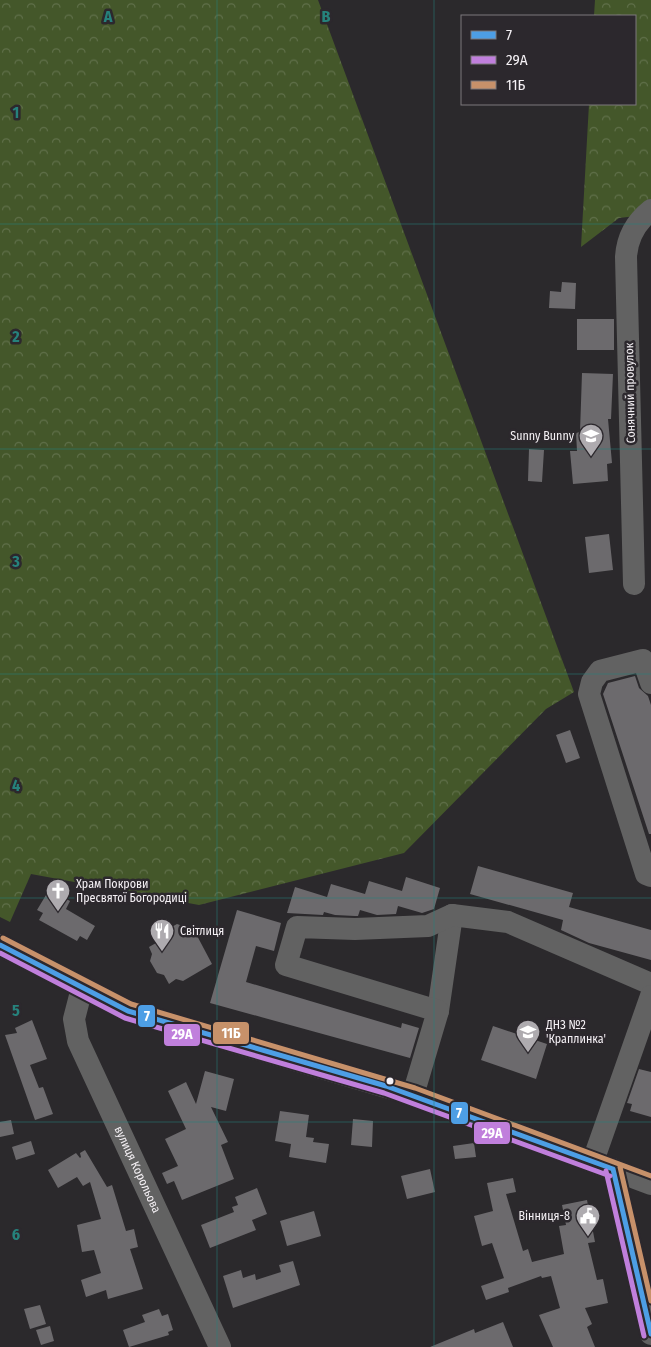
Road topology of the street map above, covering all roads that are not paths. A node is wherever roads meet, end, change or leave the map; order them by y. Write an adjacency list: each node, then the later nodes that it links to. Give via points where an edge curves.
1 (651, 210): 2 (street, Сонячний провулок, via 634,229 626,257)
2 (634, 584)
3 (651, 683): 4 (street, via 643,660 600,671 589,694 646,874)
4 (651, 876)
5 (452, 915): 7 (street, via 508,922); 10 (street); 10 (street, via 428,926 297,927 286,965)
6 (0, 945): 8 (street)
7 (651, 984)
8 (82, 988): 11 (street, via 144,1017); 15 (street, вулиця Корольова, via 74,1019 78,1041)
9 (651, 996): 12 (street)
10 (438, 1011): 11 (street)
11 (413, 1095): 12 (street)
12 (603, 1165): 13 (street); 14 (street)
13 (651, 1184)
14 (651, 1334)
15 (220, 1347)

